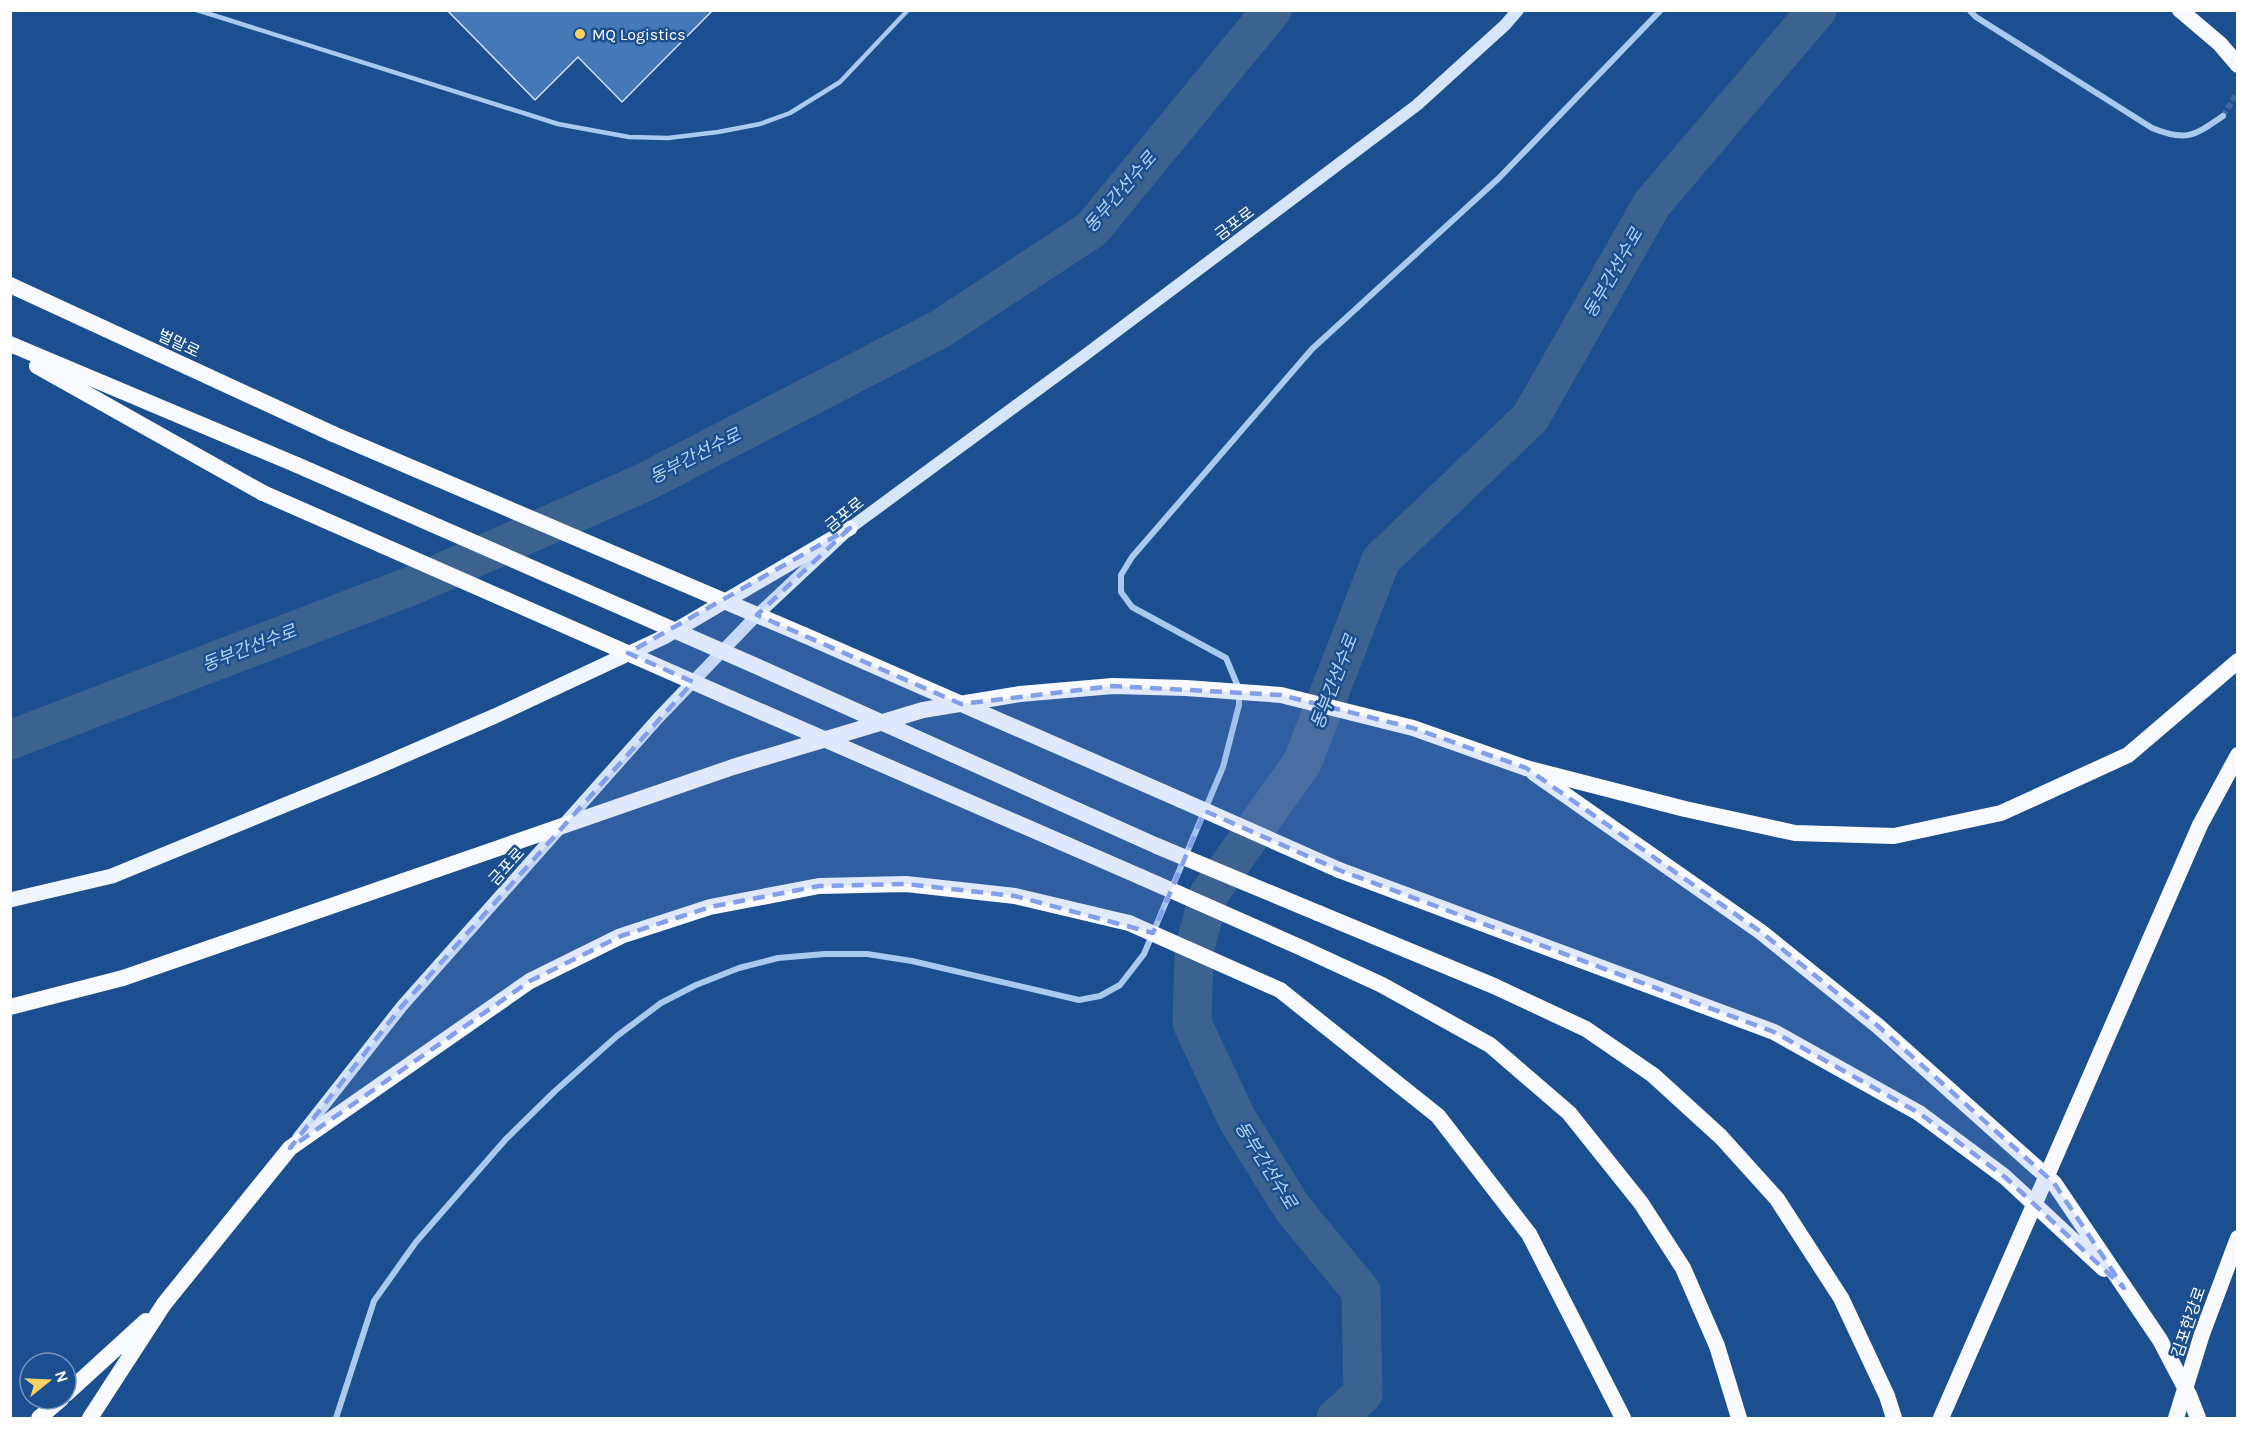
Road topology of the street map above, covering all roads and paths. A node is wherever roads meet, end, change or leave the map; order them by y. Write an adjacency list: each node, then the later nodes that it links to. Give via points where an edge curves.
1 (197, 10): 2 (lane, via 558,124 630,137 668,138 760,124 790,113 840,82)
2 (908, 10)
3 (1518, 10): 12 (main road, 금포로, via 1417,105)
4 (1661, 10): 24 (street, via 1499,178 1312,349 1132,557 1121,575 1121,592 1132,608 1226,658 1239,689 1239,705 1223,767 1149,943 1120,986 1100,996 1079,1000 912,961 867,954 825,954 778,958 739,968 661,1003 554,1092 506,1139 416,1242 374,1301)
5 (1969, 10): 8 (street, via 2161,132 2189,136)
6 (2180, 10): 7 (highway)
7 (2238, 65)
8 (2223, 116)
9 (10, 285): 20 (highway, 벌말로, bridge, via 333,434 1339,870 1774,1032 1919,1113 2005,1177)
10 (10, 344): 27 (highway, bridge, via 297,465 1157,846 1494,986 1587,1029 1653,1075 1721,1137 1777,1199 1841,1298)
11 (10, 350): 26 (highway, bridge, via 263,493 1304,949 1382,985 1490,1045 1569,1113 1641,1203 1683,1268 1717,1346)
12 (850, 528): 16 (main road, via 664,637 473,725 112,876); 18 (main road, 금포로, via 755,617 659,717 402,1006)
13 (2238, 662): 15 (highway, via 2128,755 2001,813 1894,836 1795,833)
14 (2238, 755): 28 (highway, via 2200,825)
15 (1526, 768): 17 (highway, bridge, via 1413,728 1281,694 1113,686 1020,694 923,710 733,767 123,978); 20 (highway, bridge, via 1761,932 1878,1026 2054,1183)
16 (10, 900)
17 (10, 1007)
18 (290, 1148): 21 (highway); 25 (highway, bridge, via 530,981 621,936 710,907 819,886 906,884 1015,896 1129,923 1280,990 1438,1116 1529,1234)
19 (2238, 1239): 29 (highway, 김포한강로, via 2202,1334)
20 (2124, 1288): 30 (highway, bridge, via 2160,1340)
21 (164, 1304): 22 (highway); 23 (highway)
22 (78, 1383)
23 (90, 1419)
24 (336, 1419)
25 (1623, 1419)
26 (1738, 1419)
27 (1894, 1419)
28 (1941, 1419)
29 (2176, 1419)
30 (2198, 1419)

